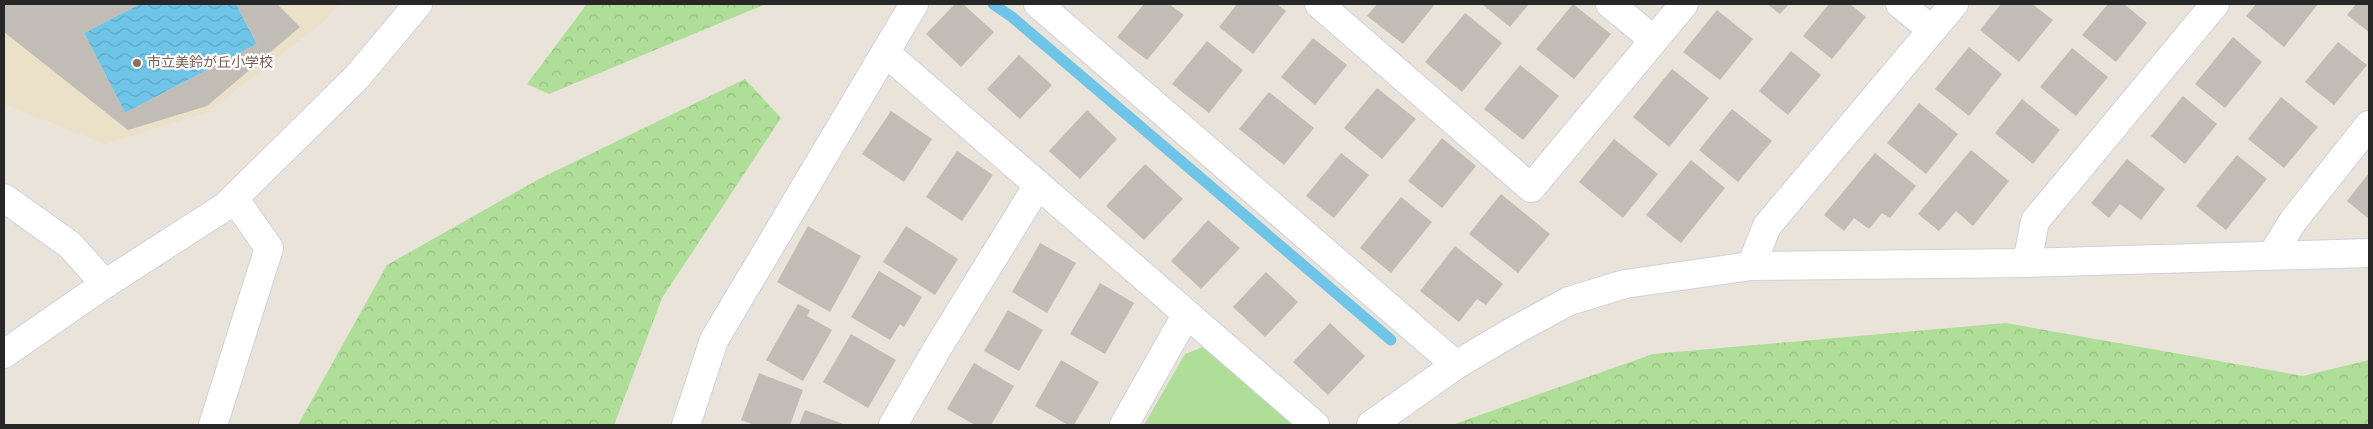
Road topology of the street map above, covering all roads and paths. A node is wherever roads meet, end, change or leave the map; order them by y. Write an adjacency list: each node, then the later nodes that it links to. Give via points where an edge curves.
1 (418, 4): 16 (street, via 357,76)
2 (914, 4): 12 (street)
3 (1038, 4): 24 (street)
4 (1319, 4): 11 (street, via 1531,188)
5 (1610, 4): 11 (street)
6 (1684, 4): 11 (street)
7 (1900, 4): 10 (street)
8 (1954, 4): 10 (street)
9 (2215, 4): 19 (street, via 2035,221)
10 (1932, 30): 20 (street, via 1767,226)
11 (1654, 40)
12 (886, 54): 14 (street); 26 (street, via 714,340)
13 (2369, 125): 18 (street, via 2292,221)
14 (1038, 185): 22 (street); 27 (street)
15 (4, 198): 21 (street, via 70,245)
16 (234, 198): 21 (street); 25 (street, via 269,248)
17 (2369, 253): 18 (street)
18 (2272, 255): 19 (street)
19 (2027, 263): 20 (street)
20 (1751, 266): 24 (street, via 1625,284 1569,301)
21 (105, 284): 23 (street)
22 (1186, 315): 28 (street); 29 (street)
23 (4, 354)
24 (1456, 365): 30 (street)
25 (214, 425)
26 (686, 425)
27 (893, 425)
28 (1124, 425)
29 (1315, 425)
30 (1371, 425)

